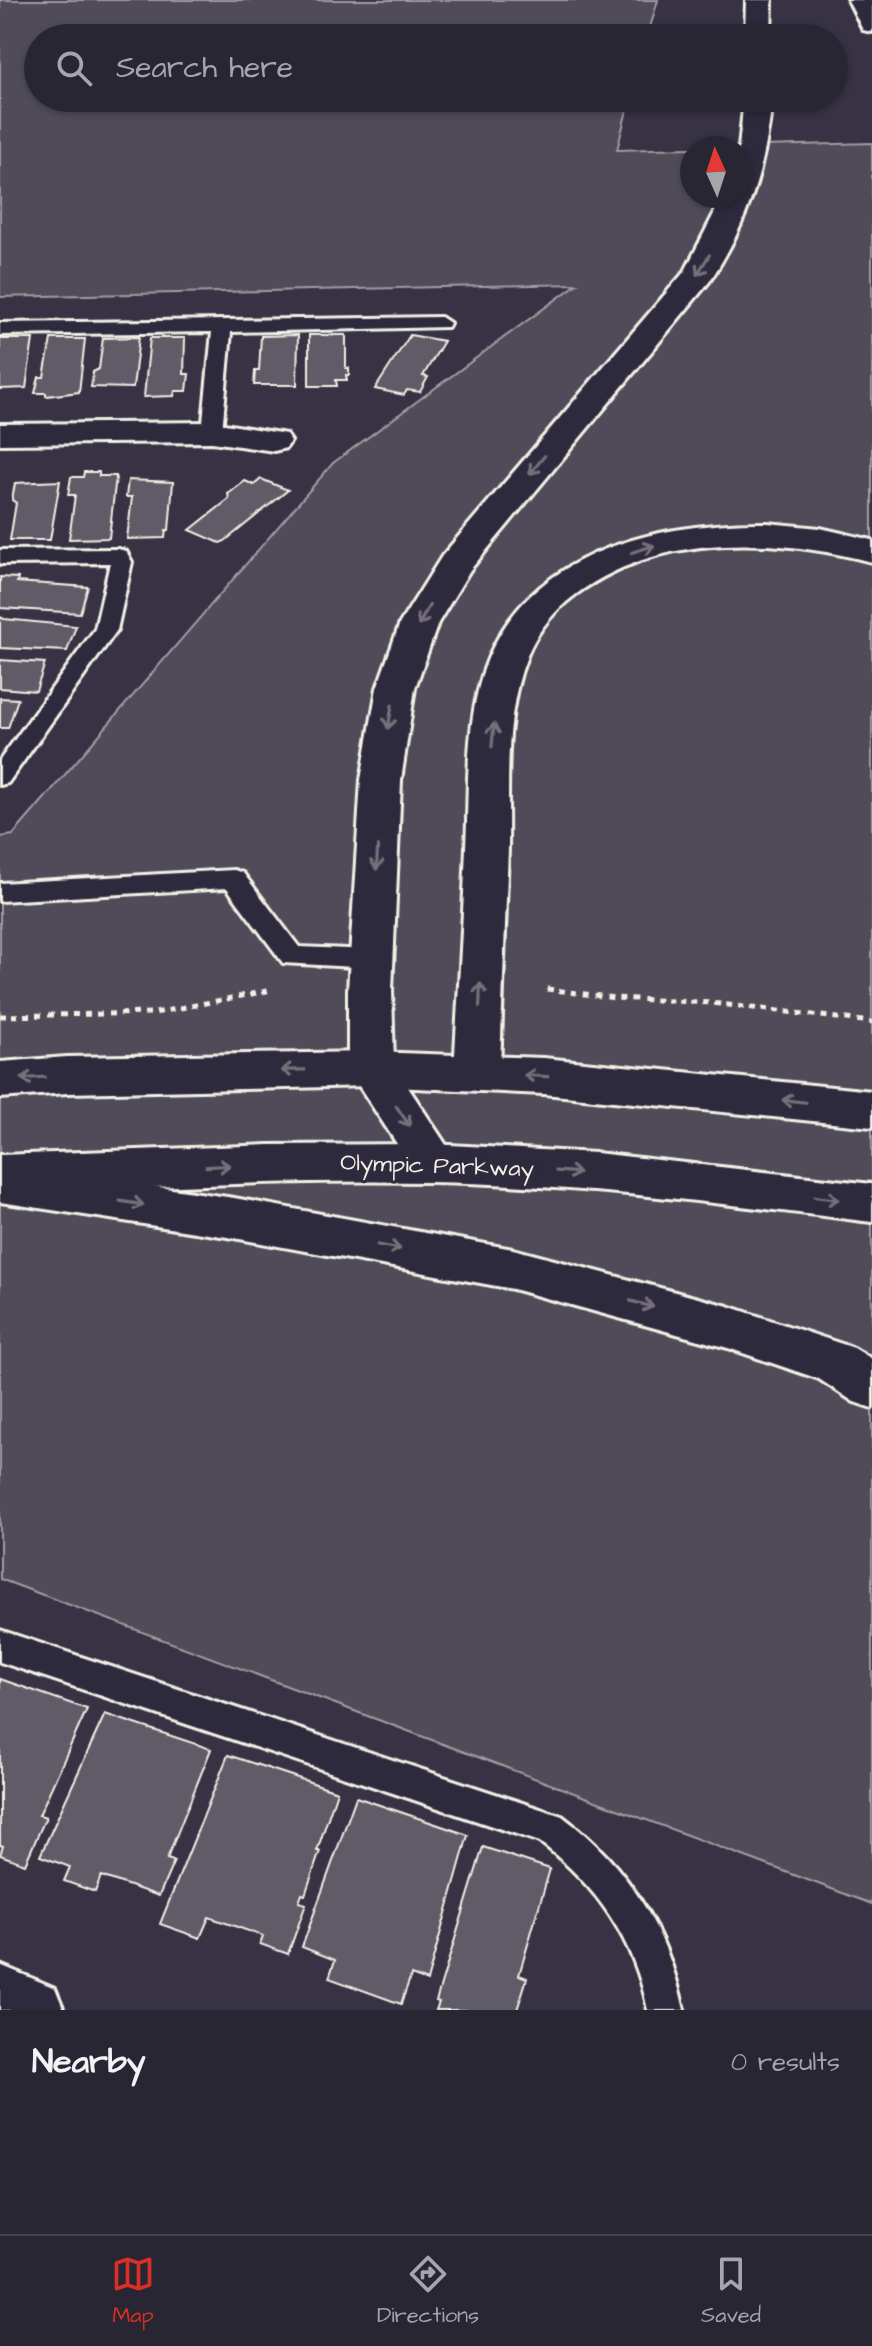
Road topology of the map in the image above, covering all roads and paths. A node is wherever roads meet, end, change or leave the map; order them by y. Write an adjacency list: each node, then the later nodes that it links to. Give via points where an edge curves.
1 (759, 0): 3 (main road)
2 (861, 0): 4 (main road)
3 (758, 24)
4 (872, 24)
5 (757, 112): 6 (main road)
6 (752, 151)
7 (732, 208): 18 (main road, one-way to 18, via 698,275 476,537 419,623 388,723)
8 (441, 323): 9 (lane)
9 (222, 326): 10 (lane); 11 (lane)
10 (0, 329)
11 (212, 432): 12 (main road); 13 (main road)
12 (0, 434)
13 (274, 441)
14 (872, 551): 24 (main road, one-way to 14, via 494,719 502,675 521,630 576,577 648,546 704,536 767,534)
15 (0, 557): 16 (lane, via 118,556 121,562 106,630)
16 (0, 777)
17 (0, 892): 18 (lane, via 234,879 292,956)
18 (372, 959): 23 (main road)
19 (547, 989): 22 (path)
20 (272, 990): 21 (path, via 155,1013)
21 (0, 1016)
22 (872, 1022)
23 (371, 1069): 24 (main road); 25 (main road, one-way to 25); 27 (main road, one-way to 27)
24 (477, 1073): 26 (main road, one-way to 24)
25 (0, 1080)
26 (872, 1109)
27 (435, 1163): 28 (main road, Olympic Parkway, one-way to 27, via 307,1162); 30 (main road, Olympic Parkway, one-way to 30, via 692,1181)
28 (0, 1174)
29 (0, 1183): 31 (main road, one-way to 31, via 234,1218 513,1269 728,1327 836,1363)
30 (872, 1203)
31 (872, 1386)
32 (0, 1646): 35 (lane, via 550,1828 598,1866 625,1903 644,1934)
33 (0, 1996): 34 (main road)
34 (33, 2010)
35 (666, 2010)

